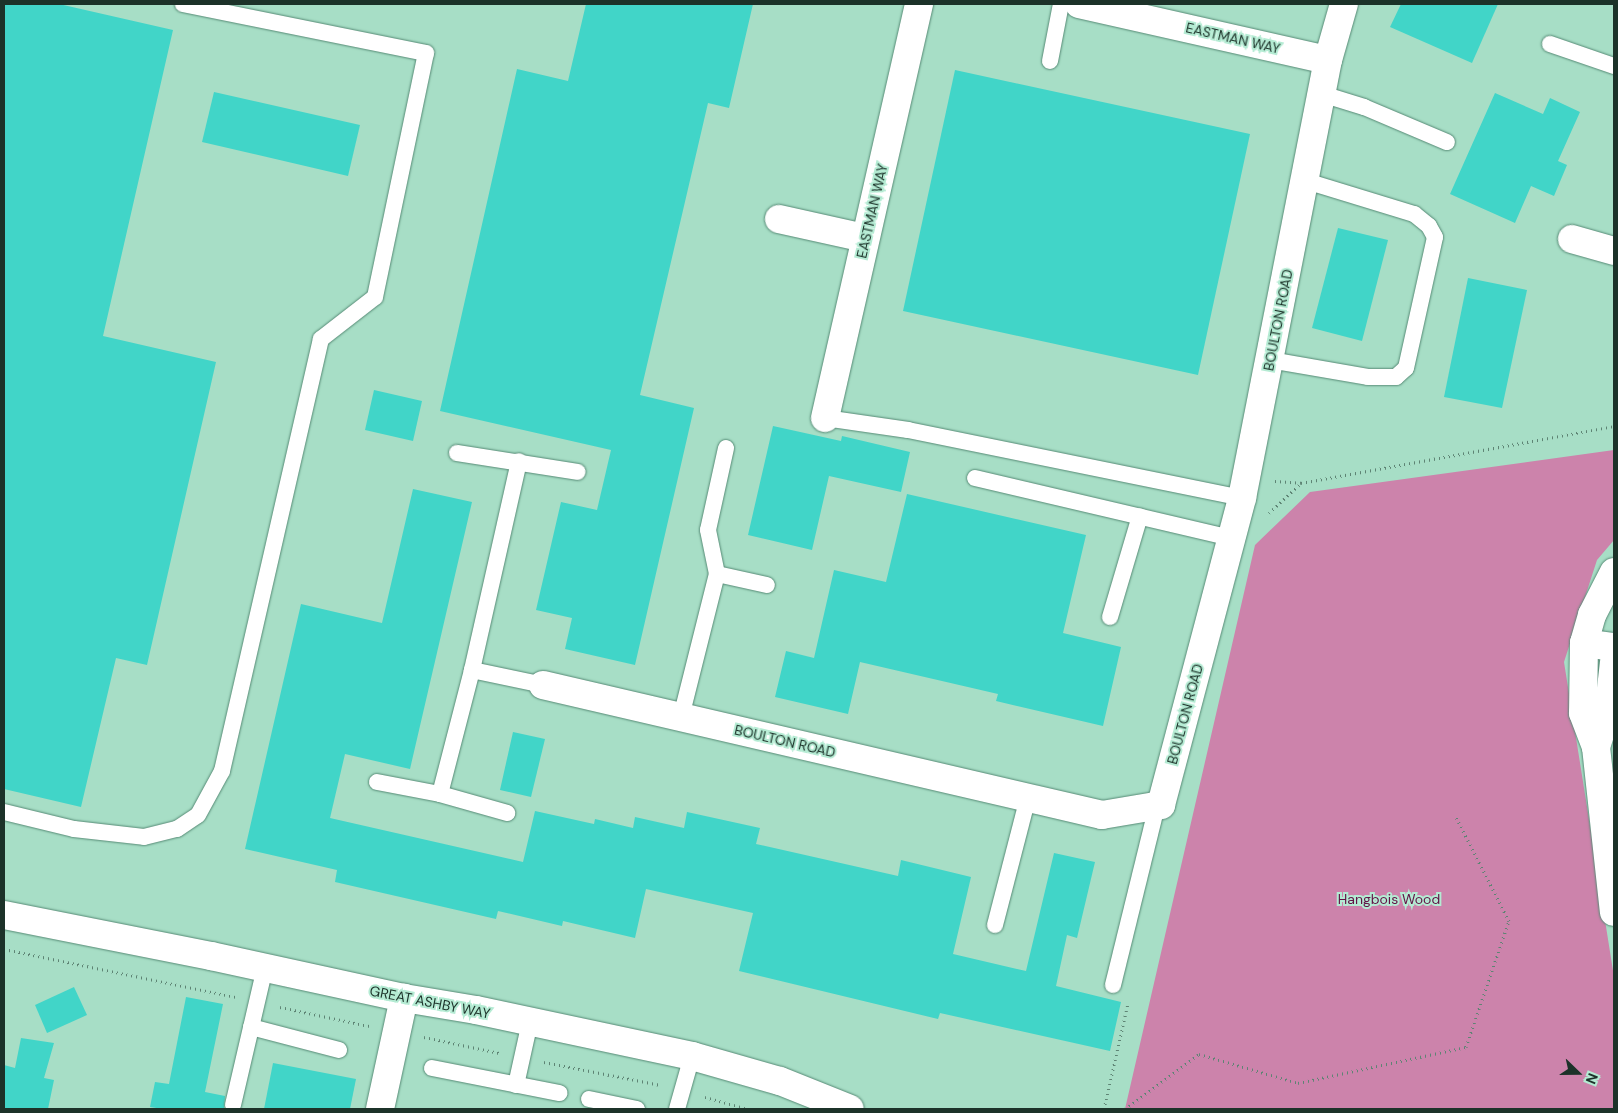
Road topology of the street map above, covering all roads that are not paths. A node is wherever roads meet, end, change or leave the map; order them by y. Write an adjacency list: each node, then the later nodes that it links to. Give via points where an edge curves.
1 (183, 4): 43 (lane, via 426,53 375,297 321,339 222,772 198,815 177,829 144,837 74,829)
2 (919, 4): 15 (street, EASTMAN WAY)
3 (1061, 4): 9 (lane)
4 (1079, 4): 6 (street, EASTMAN WAY)
5 (1344, 4): 8 (street, BOULTON ROAD)
6 (1128, 9): 8 (street, EASTMAN WAY)
7 (1550, 44): 10 (lane)
8 (1328, 60): 11 (street, BOULTON ROAD)
9 (1050, 61)
10 (1614, 66)
11 (1322, 94): 12 (lane, via 1364,107); 13 (street, BOULTON ROAD)
12 (1447, 142)
13 (1306, 181): 18 (street, BOULTON ROAD); 18 (lane, via 1414,214 1429,226 1435,237 1406,368 1396,377 1368,377)
14 (779, 219): 15 (street)
15 (865, 238): 19 (street, EASTMAN WAY)
16 (1572, 239): 17 (street)
17 (1614, 251)
18 (1270, 360): 25 (street, BOULTON ROAD)
19 (825, 418): 25 (lane, via 908,430)
20 (726, 448): 29 (lane, via 708,530)
21 (458, 452): 22 (lane)
22 (519, 461): 23 (lane); 35 (lane)
23 (578, 472)
24 (975, 478): 26 (lane)
25 (1242, 498): 27 (street, BOULTON ROAD)
26 (1140, 516): 27 (lane); 31 (lane)
27 (1231, 538): 42 (street, BOULTON ROAD, via 1161,805)
28 (1614, 572): 32 (street, via 1592,615)
29 (717, 574): 30 (lane); 37 (lane)
30 (767, 585)
31 (1110, 617)
32 (1584, 643): 33 (street); 38 (street, via 1583,714)
33 (1614, 647)
34 (1614, 662): 38 (street, via 1609,706)
35 (472, 670): 36 (lane); 40 (lane)
36 (543, 685): 37 (street, BOULTON ROAD)
37 (681, 717): 41 (street, BOULTON ROAD)
38 (1596, 747): 45 (street)
39 (377, 782): 40 (lane)
40 (440, 794): 44 (lane)
41 (1028, 797): 42 (street, BOULTON ROAD, via 1102,815); 47 (lane)
42 (1157, 806): 49 (lane)
43 (4, 812)
44 (507, 813)
45 (1614, 912)
46 (4, 916): 48 (street, GREAT ASHBY WAY)
47 (995, 925)
48 (266, 968): 50 (street, GREAT ASHBY WAY); 52 (lane)
49 (1113, 985)
50 (404, 998): 51 (street, GREAT ASHBY WAY); 61 (street)
51 (530, 1022): 54 (street, GREAT ASHBY WAY); 56 (lane)
52 (251, 1027): 53 (lane); 59 (lane)
53 (339, 1050)
54 (692, 1056): 60 (street, GREAT ASHBY WAY, via 780,1081); 63 (lane)
55 (432, 1068): 56 (lane)
56 (516, 1085): 57 (lane)
57 (560, 1094)
58 (589, 1099): 62 (lane)
59 (233, 1105)
60 (836, 1106)
61 (380, 1109)
62 (637, 1109)
63 (677, 1109)

